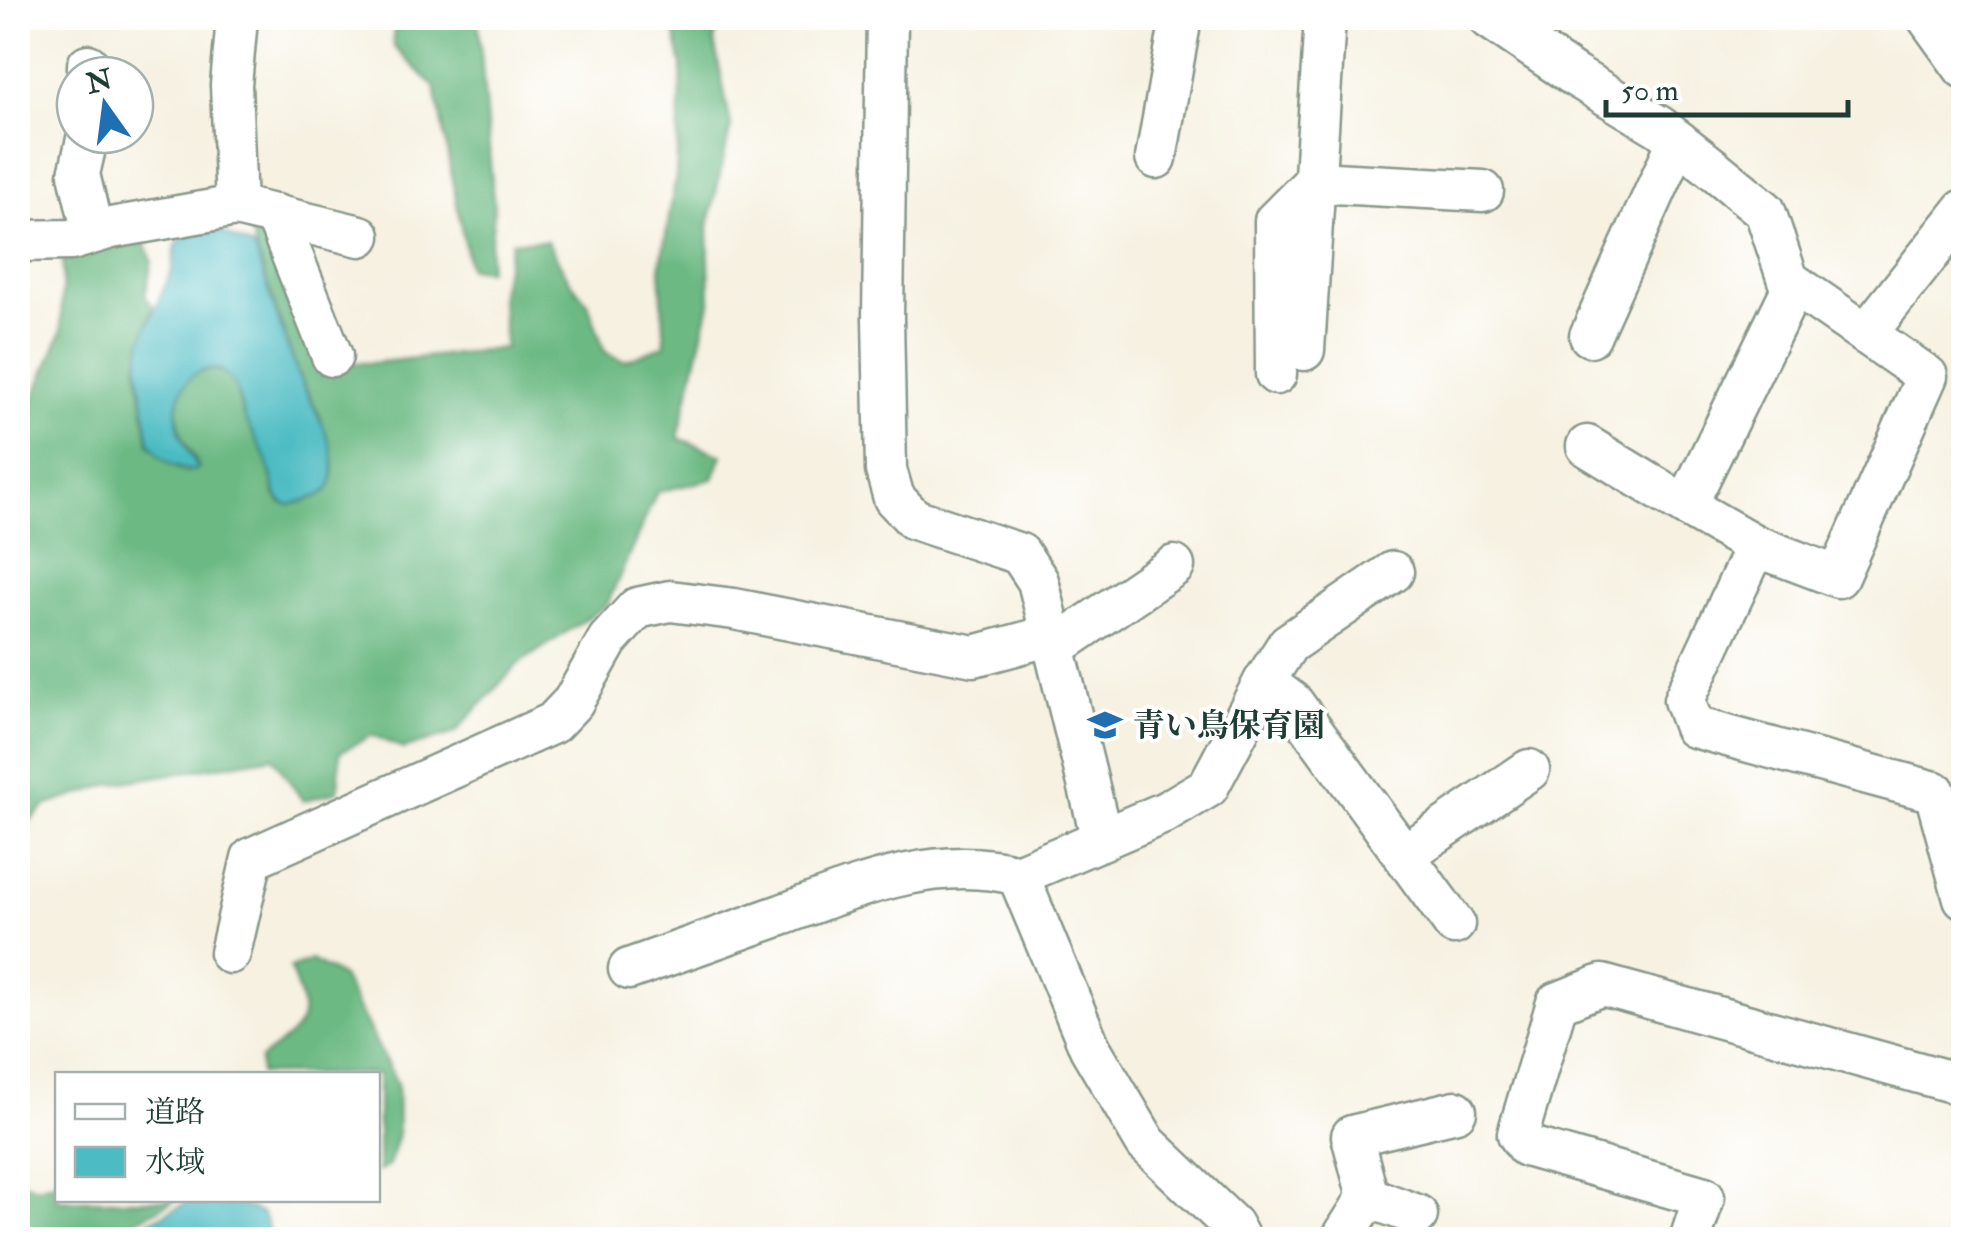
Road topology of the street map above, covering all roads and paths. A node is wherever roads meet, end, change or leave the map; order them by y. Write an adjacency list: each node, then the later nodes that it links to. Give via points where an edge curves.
1 (236, 18): 15 (street)
2 (887, 18): 31 (street, via 886,470 894,498 914,519 1020,554 1038,581)
3 (1181, 18): 12 (street)
4 (1325, 18): 13 (street)
5 (1488, 18): 10 (street)
6 (1905, 18): 7 (street)
7 (1918, 18)
8 (1928, 18): 9 (street)
9 (1964, 68)
10 (1678, 141): 21 (street, via 1765,211); 23 (street)
11 (83, 155): 18 (street, via 78,174)
12 (1156, 158)
13 (1314, 182): 14 (street); 25 (street, via 1275,221)
14 (1483, 191)
15 (236, 206): 17 (street); 18 (street)
16 (1964, 210): 22 (street)
17 (276, 215): 19 (street); 24 (street)
18 (92, 233): 20 (street)
19 (360, 236)
20 (18, 241)
21 (1794, 285): 22 (street); 27 (street)
22 (1866, 334): 28 (street, via 1927,376 1838,577)
23 (1590, 336)
24 (332, 356)
25 (1290, 362)
26 (1587, 446): 27 (street)
27 (1686, 506): 28 (street)
28 (1756, 546): 37 (street, via 1684,700 1694,727 1935,792)
29 (1174, 566): 31 (street)
30 (1394, 572): 32 (street, via 1288,644)
31 (1054, 642): 34 (street); 39 (street, via 974,656 734,609 670,601 637,608 553,723 252,858)
32 (1264, 682): 34 (street, via 1208,787); 35 (street, via 1293,704)
33 (1529, 770): 35 (street)
34 (1102, 840): 36 (street)
35 (1404, 855): 38 (street)
36 (1018, 875): 40 (street, via 986,866 927,870 860,886); 45 (street, via 1090,1048 1146,1144 1232,1224)
37 (1964, 898)
38 (1454, 924)
39 (230, 953)
40 (629, 969)
41 (1964, 1073): 47 (street, via 1952,1082 1602,985 1557,1004 1518,1134 1526,1146 1704,1198)
42 (1456, 1111): 43 (street, via 1352,1136)
43 (1368, 1198): 44 (street); 46 (street)
44 (1417, 1215)
45 (1240, 1240)
46 (1341, 1240)
47 (1690, 1240)

